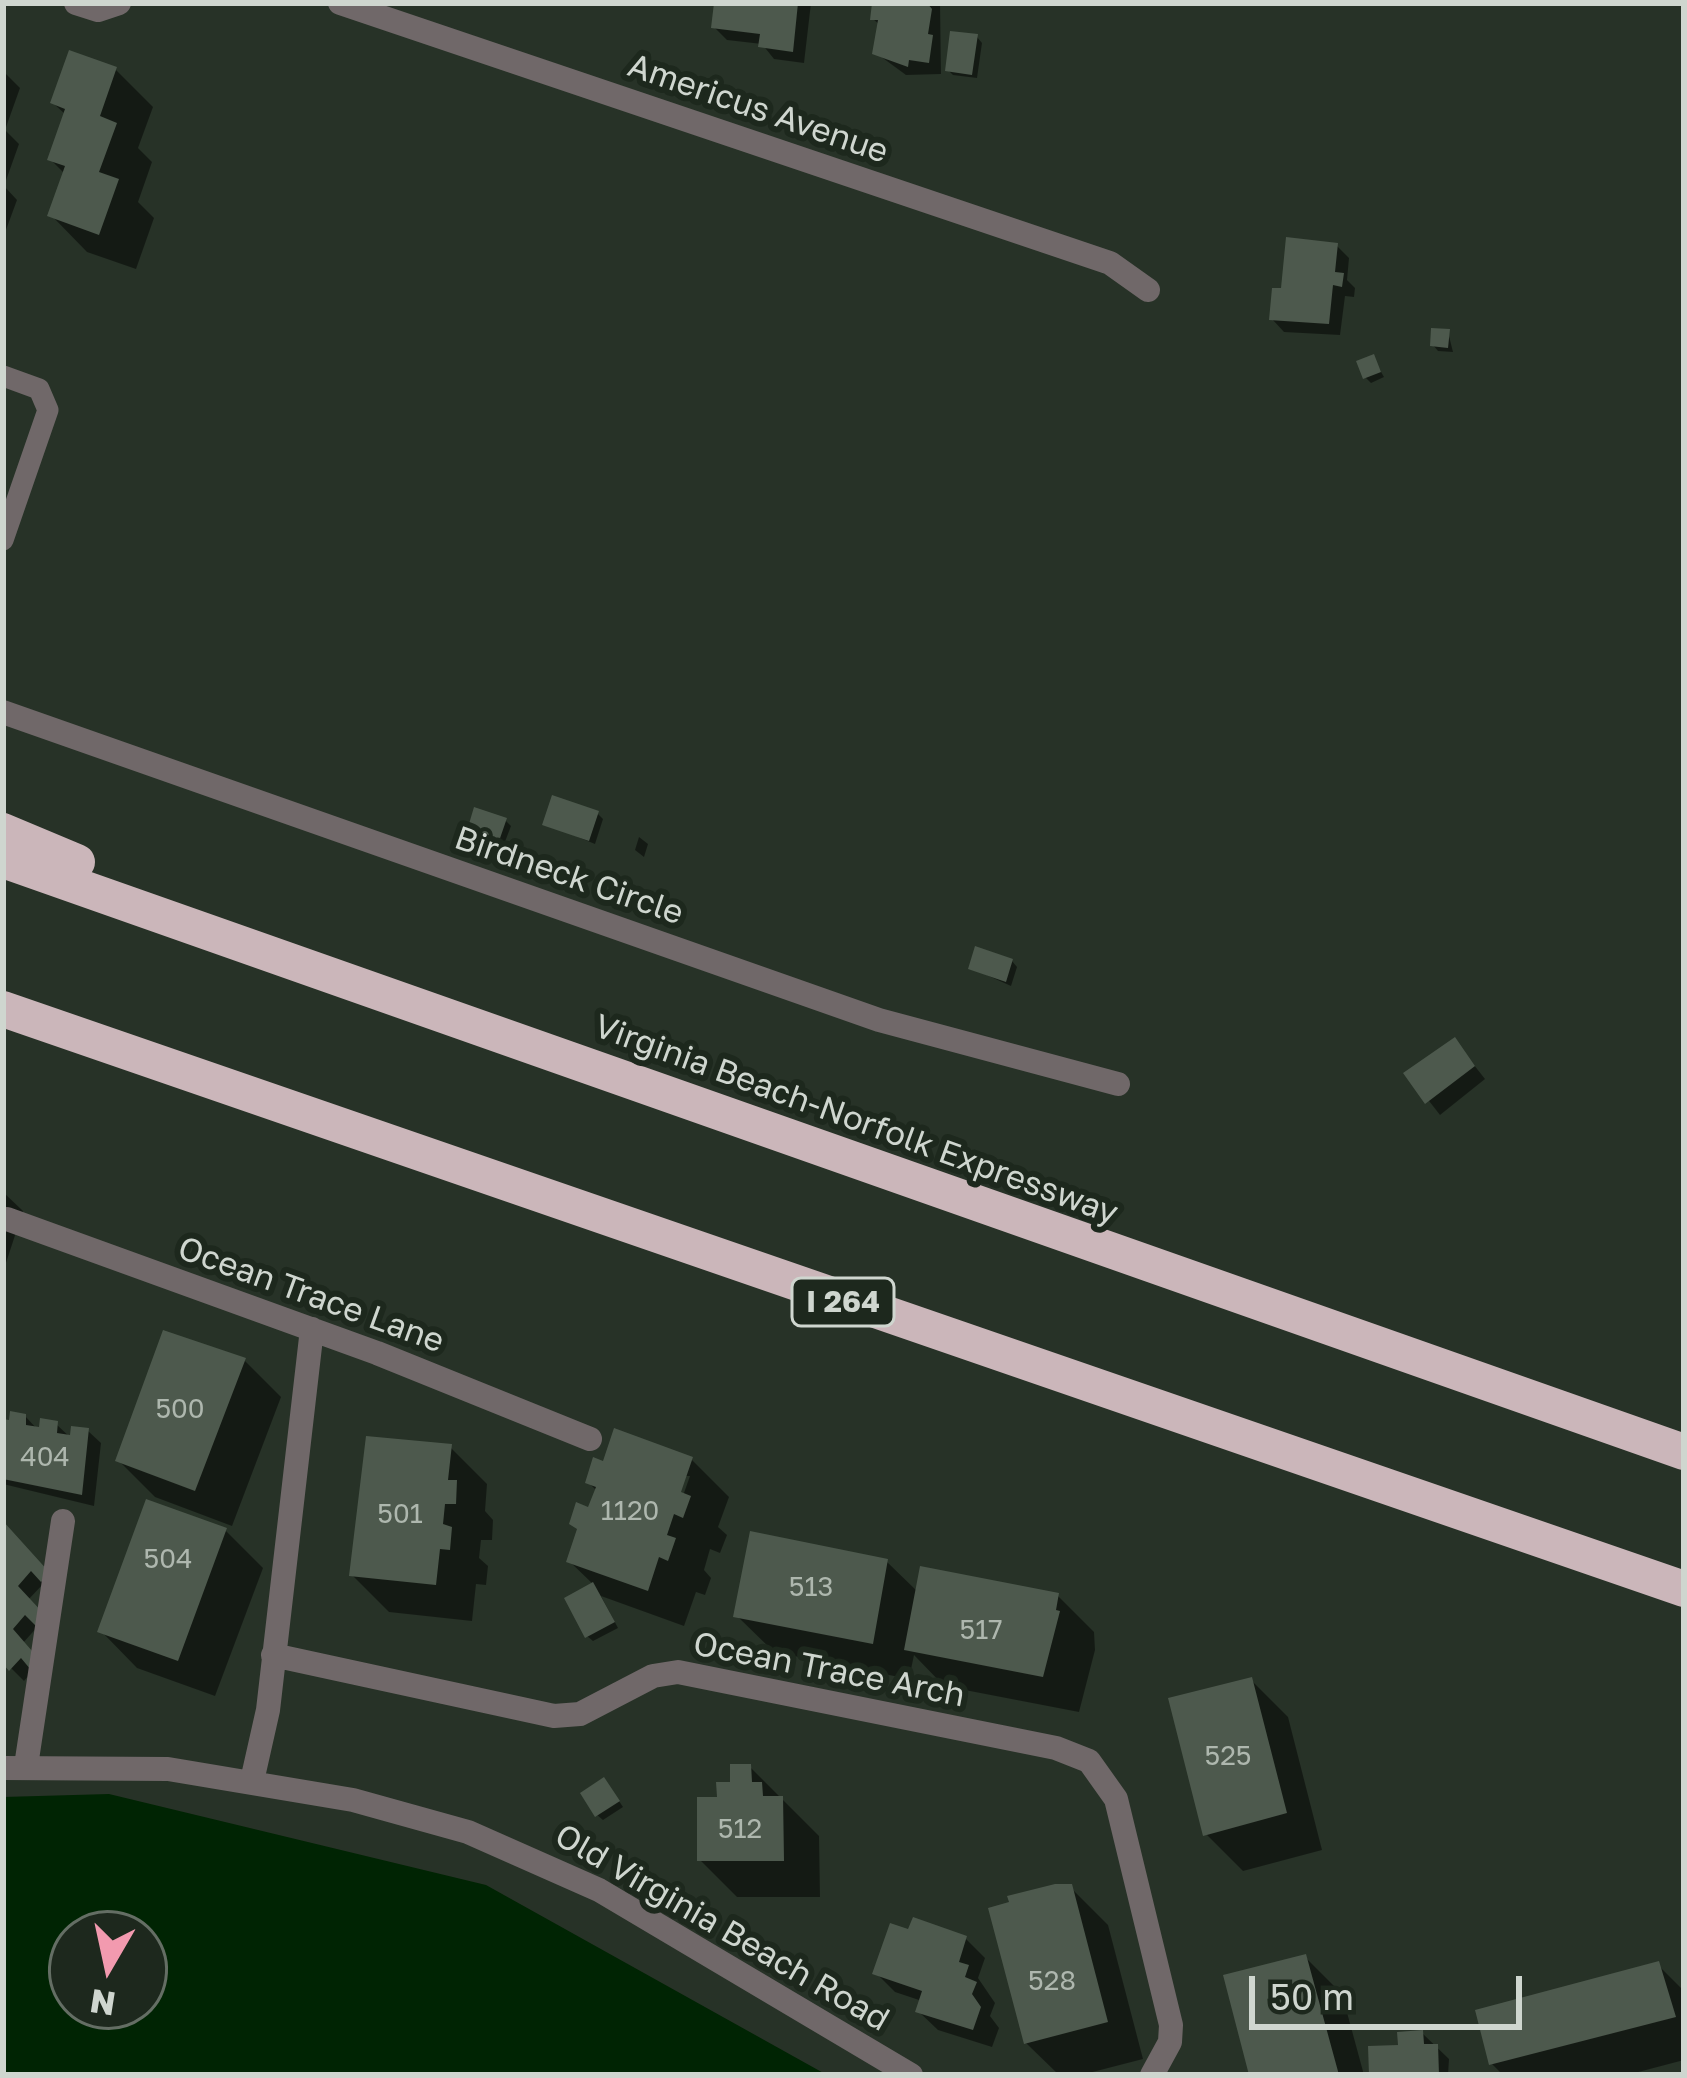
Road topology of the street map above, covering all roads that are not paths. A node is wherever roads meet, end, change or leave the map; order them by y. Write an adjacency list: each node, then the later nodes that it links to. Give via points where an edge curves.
1 (76, 3): 2 (street, via 98,10)
2 (119, 3)
3 (340, 3): 4 (street, Americus Avenue, via 1110,262)
4 (1148, 290)
5 (3, 376): 6 (lane, via 39,389 48,410)
6 (3, 540)
7 (3, 712): 12 (street, Birdneck Circle, via 879,1020)
8 (3, 831): 10 (highway)
9 (3, 860): 10 (highway, Virginia Beach-Norfolk Expressway)
10 (373, 988): 16 (highway, Virginia Beach-Norfolk Expressway)
11 (3, 1009): 18 (highway, I 264)
12 (1118, 1084)
13 (7, 1219): 14 (street, Ocean Trace Lane)
14 (312, 1329): 15 (street, Ocean Trace Lane); 19 (street)
15 (590, 1438)
16 (1684, 1452)
17 (63, 1521): 20 (street)
18 (1684, 1589)
19 (274, 1655): 21 (street); 23 (street, Ocean Trace Arch, via 554,1716 580,1714 653,1676 678,1672 1089,1761 1116,1799 1171,2025)
20 (15, 1767): 21 (street, Old Virginia Beach Road, via 131,1767)
21 (252, 1781): 22 (street, Old Virginia Beach Road, via 376,1807 527,1855 776,1990)
22 (911, 2075)
23 (1152, 2075)

